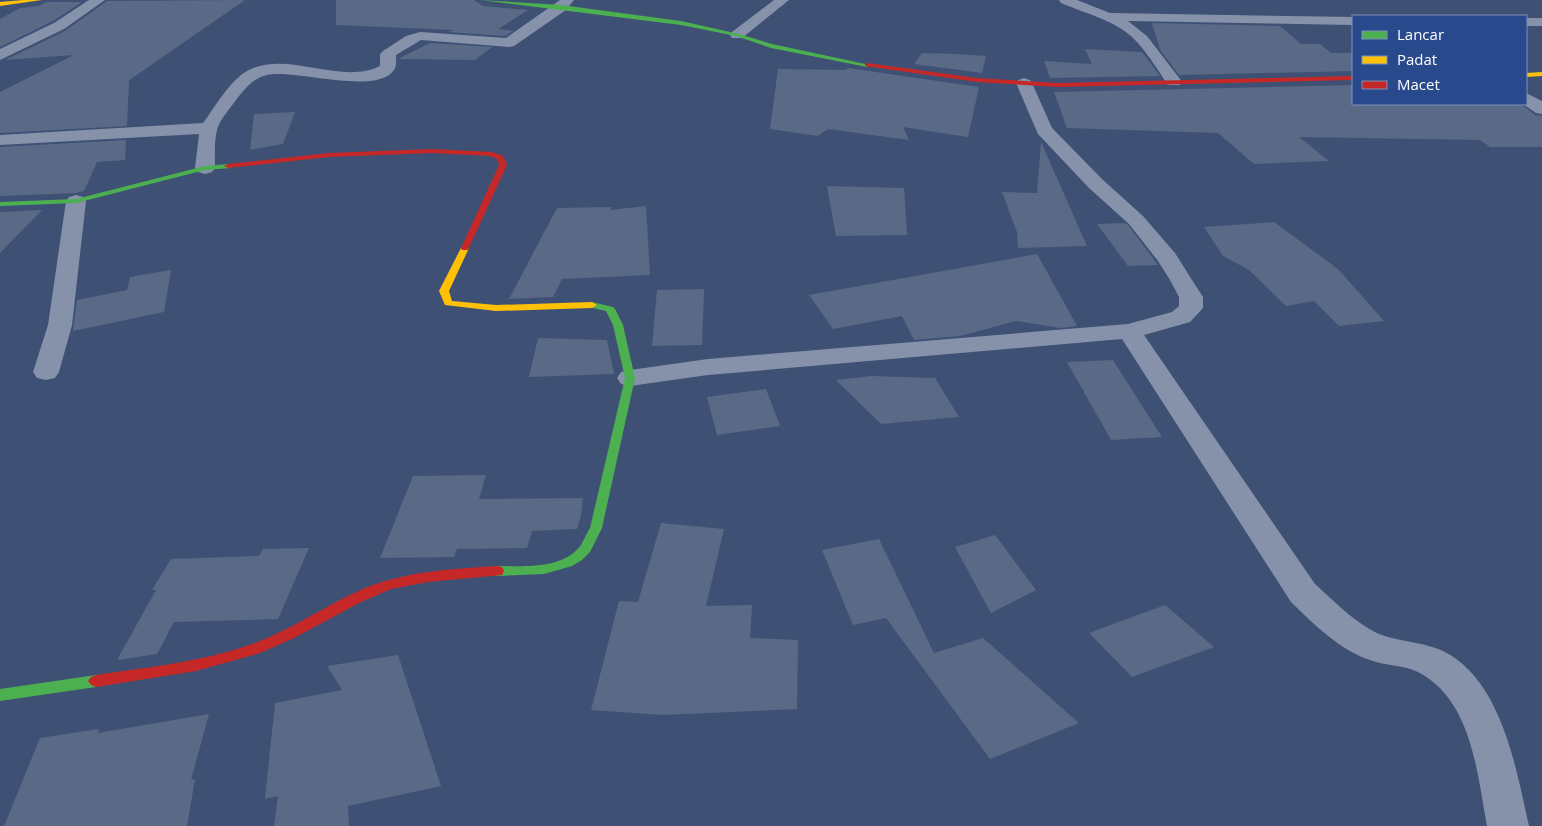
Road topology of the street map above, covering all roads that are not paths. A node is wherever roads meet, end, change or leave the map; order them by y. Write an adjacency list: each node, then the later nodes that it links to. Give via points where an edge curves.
1 (38, 0): 7 (street)
2 (98, 0): 13 (street, via 59,26)
3 (483, 0): 6 (street)
4 (782, 0): 12 (street)
5 (1066, 0): 8 (street)
6 (564, 3): 12 (street); 21 (street, via 509,43 416,37 388,54 386,70 369,76 280,70 259,72 249,77)
7 (0, 4)
8 (1110, 17): 9 (street); 17 (street, via 1140,38)
9 (1352, 21)
10 (1527, 22): 11 (street)
11 (1542, 22)
12 (737, 35): 18 (street, via 771,46 863,64 977,80)
13 (0, 55)
14 (1542, 74): 15 (street)
15 (1527, 75)
16 (1352, 78): 17 (street)
17 (1174, 82): 18 (street)
18 (1024, 83): 26 (street, via 1044,130 1136,220 1167,258 1191,297 1191,308 1181,317)
19 (1527, 99): 20 (street)
20 (1542, 109)
21 (208, 128): 22 (street); 23 (street)
22 (0, 140)
23 (204, 168): 24 (street); 28 (street, via 329,155 432,151 492,154 500,158 503,165 444,292 448,303 498,308 589,304 610,309 619,323)
24 (76, 201): 25 (street); 27 (street, via 60,324)
25 (0, 204)
26 (1129, 331): 28 (street, via 708,367); 30 (street, via 1303,593 1337,624 1358,637 1381,650 1423,658 1459,683 1490,742)
27 (46, 372)
28 (630, 378): 29 (street, via 596,528 584,550 568,562 546,568 434,576 389,586 256,649 199,664)
29 (0, 695)
30 (1508, 826)

